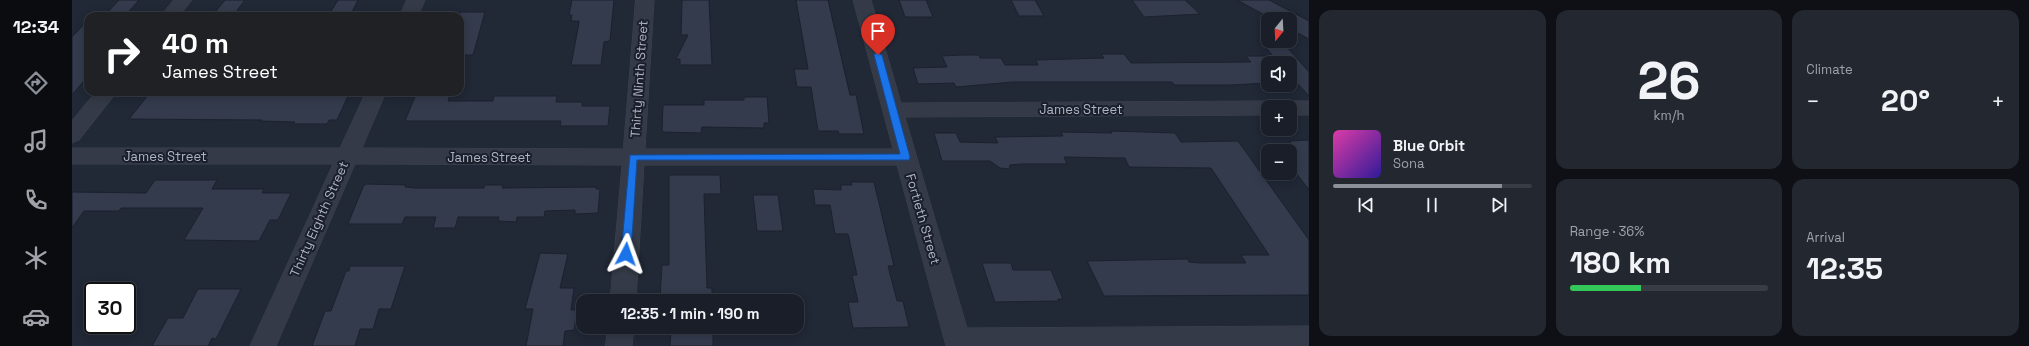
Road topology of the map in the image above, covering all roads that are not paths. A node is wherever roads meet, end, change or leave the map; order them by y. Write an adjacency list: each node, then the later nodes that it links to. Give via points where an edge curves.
1 (183, 0): 5 (street)
2 (416, 0): 6 (street)
3 (645, 0): 16 (street, Thirty Ninth Street)
4 (862, 0): 12 (street, Fortieth Street)
5 (173, 12)
6 (411, 12)
7 (104, 96): 13 (street)
8 (374, 96): 15 (street, Thirty Eighth Street)
9 (1261, 108): 12 (street, James Street)
10 (1297, 108): 11 (street)
11 (1309, 108)
12 (894, 110): 17 (street, Fortieth Street)
13 (72, 135)
14 (72, 156): 15 (street, James Street)
15 (347, 157): 16 (street, James Street); 22 (street, Thirty Eighth Street)
16 (633, 157): 17 (street, James Street); 18 (street, Thirty Ninth Street)
17 (906, 157): 21 (street, Fortieth Street)
18 (623, 294)
19 (620, 334): 23 (street)
20 (1309, 338): 21 (street)
21 (958, 343)
22 (263, 346)
23 (619, 346)

